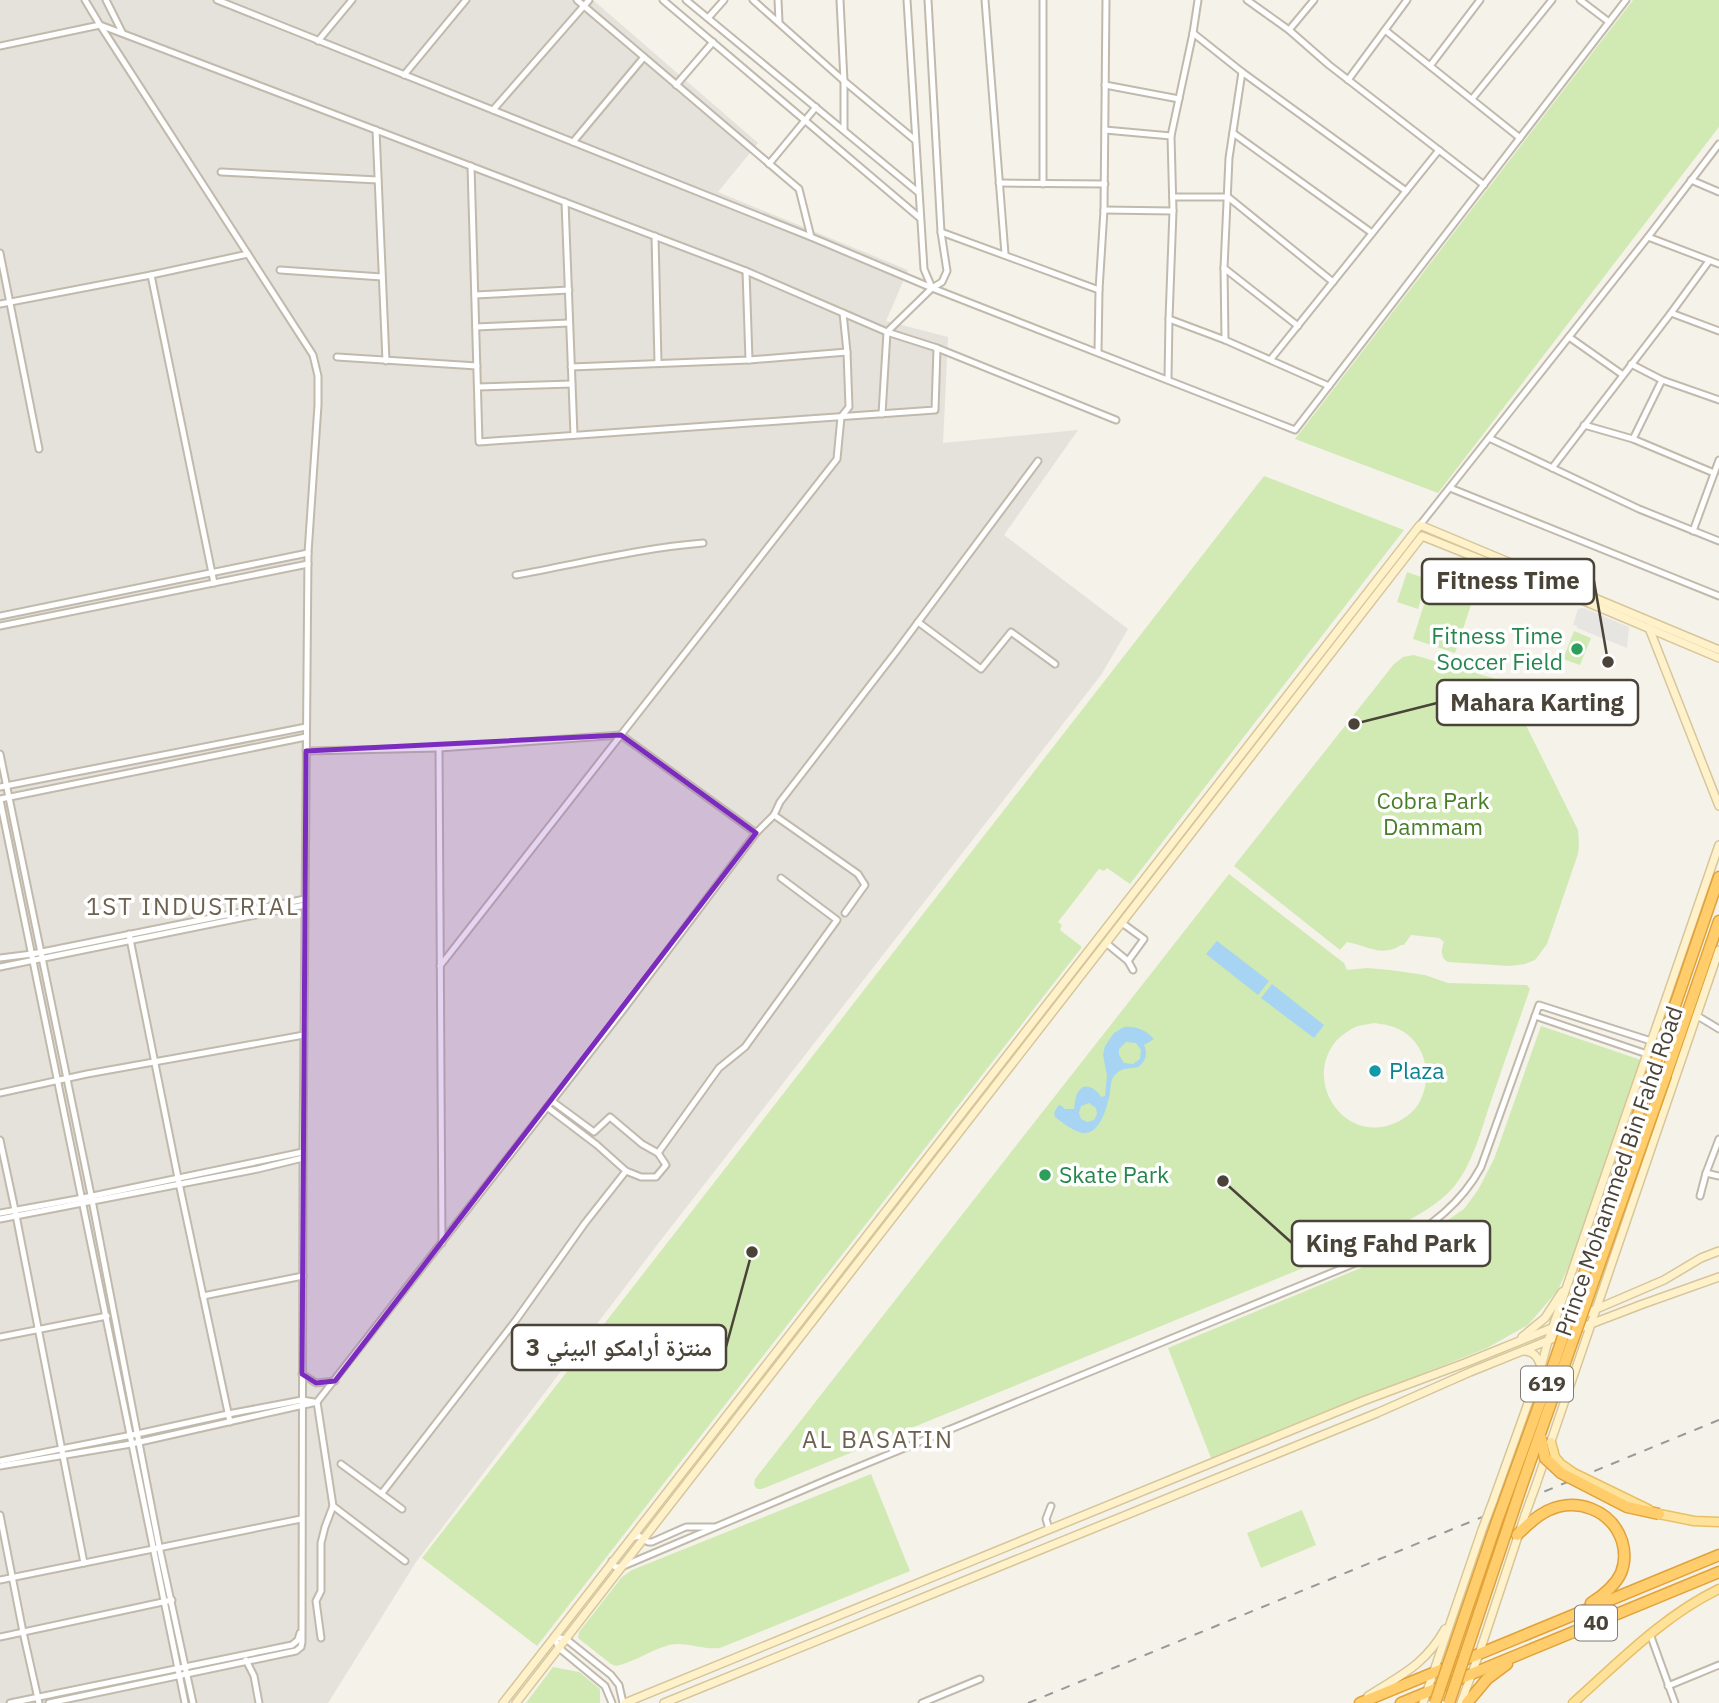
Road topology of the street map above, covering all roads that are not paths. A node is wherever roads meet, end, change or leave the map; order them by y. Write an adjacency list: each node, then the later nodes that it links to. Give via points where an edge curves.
1 (85, 0): 31 (street)
2 (106, 0): 34 (street)
3 (217, 0): 36 (street)
4 (352, 0): 36 (street)
5 (466, 0): 42 (street)
6 (577, 0): 27 (street)
7 (589, 0): 27 (street)
8 (663, 0): 37 (street)
9 (686, 0): 28 (street)
10 (724, 0): 28 (street)
11 (753, 0): 29 (street)
12 (778, 0): 29 (street)
13 (840, 0): 44 (street)
14 (907, 0): 58 (street)
15 (928, 0): 80 (street)
16 (985, 0): 67 (street)
17 (1043, 0): 68 (street)
18 (1106, 0): 46 (street)
19 (1198, 0): 35 (street)
20 (1247, 0): 32 (street)
21 (1314, 0): 32 (street)
22 (1407, 0): 33 (street)
23 (1480, 0): 40 (street)
24 (1552, 0): 48 (street)
25 (1580, 0): 30 (street)
26 (1626, 0): 30 (street)
27 (584, 6): 39 (street); 50 (street)
28 (708, 18): 49 (street)
29 (779, 22): 44 (street)
30 (1609, 22): 57 (street)
31 (100, 24): 34 (street); 38 (street); 86 (street)
32 (1289, 30): 43 (street)
33 (1385, 30): 40 (street); 43 (street)
34 (122, 33): 52 (street)
35 (1194, 33): 41 (street); 47 (street)
36 (318, 40): 42 (street)
37 (713, 42): 45 (street); 51 (street)
38 (0, 46)
39 (644, 57): 45 (street); 59 (street)
40 (1430, 66): 48 (street)
41 (1242, 72): 55 (street); 71 (street)
42 (404, 75): 50 (street)
43 (1348, 80): 61 (street)
44 (844, 81): 54 (street); 58 (street)
45 (677, 85): 62 (street)
46 (1105, 85): 47 (street); 53 (street)
47 (1179, 99): 56 (street)
48 (1472, 99): 57 (street)
49 (816, 107): 51 (street); 54 (street)
50 (493, 110): 59 (street)
51 (806, 121): 62 (street); 79 (street)
52 (376, 130): 63 (street); 65 (street)
53 (1105, 130): 56 (street); 69 (street)
54 (844, 131): 72 (street)
55 (1233, 133): 75 (street); 81 (street)
56 (1171, 136): 74 (street)
57 (1520, 138): 70 (street)
58 (915, 140): 72 (street)
59 (573, 142): 83 (street)
60 (1719, 144): 66 (street)
61 (1439, 150): 70 (street); 71 (street)
62 (769, 164): 83 (street, via 799,189)
63 (471, 166): 76 (street); 99 (street)
64 (220, 172): 65 (street)
65 (378, 180): 94 (street)
66 (1691, 180): 73 (street); 84 (street)
67 (999, 183): 68 (street); 87 (street)
68 (1043, 184): 69 (street)
69 (1105, 184): 77 (street)
70 (1484, 185): 127 (street)
71 (1406, 191): 81 (street)
72 (918, 192): 79 (street)
73 (1719, 192)
74 (1173, 197): 75 (street); 78 (street)
75 (1228, 197): 90 (street); 95 (street)
76 (565, 202): 82 (street); 97 (street)
77 (1104, 210): 78 (street); 98 (street)
78 (1173, 211): 104 (street)
79 (920, 218): 96 (street, via 924,269)
80 (941, 232): 87 (street); 96 (street, via 947,271 942,282)
81 (1372, 233): 95 (street)
82 (655, 236): 92 (street); 119 (street)
83 (811, 237): 96 (street)
84 (1648, 237): 88 (street); 110 (street)
85 (0, 253): 100 (street)
86 (248, 254): 93 (street); 148 (street, via 313,355 318,376)
87 (1005, 254): 98 (street)
88 (1709, 261): 89 (street); 103 (street)
89 (1719, 264)
90 (1224, 268): 106 (street); 111 (street)
91 (280, 271): 94 (street)
92 (746, 271): 102 (street); 117 (street)
93 (151, 275): 100 (street); 150 (street)
94 (383, 277): 118 (street)
95 (1333, 282): 106 (street)
96 (932, 288): 109 (street); 114 (street)
97 (569, 289): 99 (street); 105 (street)
98 (1100, 290): 114 (street)
99 (475, 295): 107 (street)
100 (10, 302): 101 (street); 137 (street)
101 (0, 304)
102 (844, 313): 109 (street); 113 (street)
103 (1671, 313): 108 (street); 120 (street)
104 (1169, 319): 111 (street); 124 (street)
105 (569, 323): 107 (street); 122 (street)
106 (1297, 326): 116 (street)
107 (476, 327): 121 (street)
108 (1719, 331)
109 (887, 332): 112 (street); 130 (street)
110 (1569, 337): 123 (street); 135 (street)
111 (1225, 340): 116 (street)
112 (937, 348): 130 (street, via 935,410); 132 (street)
113 (847, 352): 117 (street); 131 (street, via 849,407)
114 (1098, 352): 124 (street)
115 (337, 357): 118 (street)
116 (1271, 359): 127 (street)
117 (749, 360): 119 (street)
118 (386, 361): 121 (street)
119 (658, 363): 122 (street)
120 (1631, 364): 123 (street); 125 (street)
121 (477, 366): 128 (street)
122 (572, 366): 126 (street)
123 (1623, 375): 133 (street)
124 (1168, 379): 127 (street, via 1295,430)
125 (1662, 380): 129 (street); 136 (street)
126 (572, 384): 128 (street); 134 (street)
127 (1329, 386)
128 (478, 387): 134 (street, via 479,442)
129 (1719, 400)
130 (881, 414): 131 (street)
131 (841, 416): 134 (street); 170 (street, via 837,459)
132 (1116, 420)
133 (1584, 425): 136 (street); 140 (street)
134 (574, 435)
135 (1489, 438): 140 (street); 142 (street)
136 (1633, 439): 141 (street)
137 (39, 450)
138 (1719, 460): 141 (street)
139 (1038, 461): 161 (street)
140 (1552, 468): 144 (street)
141 (1714, 473): 144 (street)
142 (1450, 488): 143 (street); 156 (street)
143 (1420, 525): 145 (street); 152 (street); 162 (street)
144 (1693, 531): 146 (street)
145 (1422, 536): 155 (street); 162 (street)
146 (1719, 541)
147 (703, 544): 151 (street)
148 (308, 553): 149 (street); 150 (street)
149 (308, 564): 153 (street); 169 (street)
150 (212, 573): 153 (street); 154 (street)
151 (516, 575)
152 (1376, 581): 155 (street); 166 (street)
153 (214, 583): 157 (street)
154 (141, 587): 157 (street); 158 (street)
155 (1383, 587): 168 (street)
156 (1719, 596)
157 (144, 597): 159 (street)
158 (61, 604): 159 (street); 160 (street)
159 (62, 613): 163 (street)
160 (0, 616)
161 (918, 622): 167 (street, via 981,669 1011,632); 185 (street)
162 (1648, 624): 164 (street); 165 (street); 184 (street)
163 (0, 626)
164 (1719, 650)
165 (1719, 658)
166 (1312, 662): 168 (street); 177 (street)
167 (1055, 664)
168 (1320, 668): 179 (street)
169 (306, 727): 171 (street); 172 (street)
170 (621, 735): 174 (street); 186 (street); 208 (street)
171 (254, 737): 173 (street); 178 (street)
172 (306, 737): 173 (street); 175 (street)
173 (255, 747): 180 (street)
174 (439, 748): 175 (street); 208 (street)
175 (306, 751): 193 (street)
176 (0, 754): 181 (street)
177 (1241, 754): 179 (street); 187 (street)
178 (141, 759): 180 (street); 181 (street)
179 (1248, 760): 188 (street)
180 (145, 769): 182 (street)
181 (3, 786): 182 (street)
182 (9, 796): 183 (street); 204 (street)
183 (0, 800): 205 (street)
184 (1719, 806)
185 (774, 815): 186 (street); 196 (street, via 858,874 865,885)
186 (756, 833): 223 (street)
187 (1180, 834): 188 (street); 190 (street)
188 (1187, 839): 190 (street)
189 (1719, 845): 215 (street)
190 (1156, 872): 194 (street); 195 (street)
191 (1719, 875): 347 (highway, Prince Mohammed Bin Fahd Road / 619, bridge)
192 (781, 878): 227 (street, via 837,920 745,1047 719,1068)
193 (304, 902): 199 (street); 214 (street)
194 (1126, 903): 195 (street); 201 (street)
195 (1133, 909): 198 (street)
196 (845, 913)
197 (1719, 922): 268 (highway, Prince Mohammed Bin Fahd Road / 619, bridge)
198 (1122, 923): 200 (street); 207 (street, via 1144,939)
199 (130, 937): 204 (street); 217 (street)
200 (1106, 943): 202 (street); 207 (street)
201 (1093, 946): 202 (street); 218 (street)
202 (1100, 951): 219 (street)
203 (1719, 952): 211 (street)
204 (41, 955): 205 (street); 220 (street)
205 (33, 957): 206 (street); 209 (street); 221 (street)
206 (0, 958)
207 (1128, 961): 210 (street)
208 (440, 966): 241 (street)
209 (0, 967)
210 (1133, 970)
211 (1696, 1015): 213 (street); 249 (street)
212 (1535, 1016): 215 (street, via 1539,1005); 216 (street); 289 (street, via 1472,1184 1414,1236)
213 (1719, 1029)
214 (304, 1035): 217 (street); 228 (street)
215 (1651, 1041): 216 (street)
216 (1647, 1054): 246 (street)
217 (155, 1063): 220 (street); 234 (street)
218 (995, 1071): 219 (street); 229 (street)
219 (1002, 1077): 230 (street)
220 (66, 1080): 221 (street); 236 (street)
221 (58, 1082): 222 (street); 237 (street)
222 (0, 1094)
223 (552, 1101): 224 (street); 227 (street, via 594,1132 610,1117)
224 (547, 1107): 231 (street); 241 (street)
225 (1719, 1139): 232 (street)
226 (0, 1140): 239 (street)
227 (658, 1153): 231 (street, via 666,1166 656,1177)
228 (303, 1155): 234 (street, via 258,1169); 245 (street)
229 (923, 1163): 230 (street); 243 (street)
230 (930, 1169): 244 (street)
231 (626, 1171): 281 (street)
232 (1706, 1173): 233 (street); 235 (street)
233 (1719, 1176)
234 (179, 1180): 236 (street); 248 (street)
235 (1700, 1196)
236 (91, 1198): 237 (street); 250 (street)
237 (83, 1201): 239 (street); 251 (street)
238 (0, 1213): 239 (street)
239 (15, 1213): 240 (street); 254 (street)
240 (0, 1219)
241 (442, 1242): 263 (street)
242 (1719, 1251): 249 (street)
243 (843, 1266): 244 (street); 259 (street)
244 (850, 1272): 260 (street)
245 (303, 1276): 248 (street); 262 (street)
246 (1571, 1276): 253 (street); 257 (street, via 1545,1318)
247 (1719, 1277): 252 (street)
248 (203, 1296): 266 (street)
249 (1598, 1308): 252 (street); 253 (street)
250 (113, 1315): 251 (street); 270 (street)
251 (105, 1316): 254 (street); 269 (street)
252 (1591, 1324): 256 (street); 271 (street)
253 (1553, 1328): 256 (street); 257 (street)
254 (38, 1331): 255 (street); 273 (street)
255 (0, 1337)
256 (1548, 1340): 258 (street); 261 (street)
257 (1515, 1342): 290 (street)
258 (1523, 1351): 261 (street, via 1534,1354); 333 (street)
259 (772, 1358): 260 (street); 279 (street)
260 (780, 1364): 280 (street)
261 (1541, 1367): 307 (street, bridge)
262 (302, 1374): 263 (street, via 316,1383); 265 (street)
263 (335, 1381): 264 (street)
264 (317, 1402): 265 (street); 282 (street)
265 (302, 1404): 266 (street); 267 (street); 287 (street)
266 (228, 1414): 267 (street); 270 (street)
267 (230, 1422): 270 (street)
268 (1540, 1434): 285 (highway, bridge, via 1545,1458 1561,1473 1627,1507); 348 (highway, Prince Mohammed Bin Fahd Road / 619, bridge)
269 (129, 1436): 270 (street); 272 (street); 273 (street)
270 (138, 1438): 272 (street); 294 (street)
271 (1551, 1442): 285 (main road, bridge, via 1555,1457 1574,1473); 291 (street, bridge)
272 (131, 1444): 274 (street); 295 (street)
273 (61, 1448): 274 (street); 275 (street); 276 (street)
274 (71, 1454): 275 (street)
275 (63, 1455): 278 (street); 299 (street)
276 (0, 1461)
277 (341, 1464): 281 (street)
278 (0, 1466)
279 (679, 1477): 280 (street); 292 (street)
280 (687, 1482): 293 (street)
281 (382, 1493): 284 (street)
282 (333, 1506): 297 (street); 314 (street, via 321,1543 321,1591 316,1601)
283 (1051, 1506): 290 (street, via 1046,1519)
284 (402, 1509)
285 (1659, 1514): 288 (main road)
286 (0, 1515): 302 (street)
287 (301, 1519): 294 (street); 309 (street)
288 (1719, 1522)
289 (717, 1527): 293 (street, via 686,1527 652,1542); 300 (street)
290 (1049, 1529): 341 (street)
291 (1517, 1535): 308 (highway, via 1547,1511 1578,1506 1593,1508 1619,1532 1624,1559 1621,1573 1611,1588); 318 (street)
292 (631, 1538): 293 (street); 298 (street)
293 (643, 1539): 300 (street)
294 (159, 1546): 295 (street); 305 (street)
295 (152, 1548): 299 (street); 306 (street)
296 (1719, 1555): 308 (highway, 40)
297 (405, 1561)
298 (612, 1561): 300 (street); 313 (street)
299 (84, 1563): 302 (street)
300 (621, 1567): 315 (street)
301 (1719, 1574): 319 (highway, 40)
302 (13, 1577): 303 (street); 310 (street)
303 (0, 1580)
304 (1719, 1588): 311 (main road)
305 (172, 1600): 306 (street); 323 (street)
306 (164, 1602): 310 (street); 322 (street)
307 (1454, 1614): 324 (street); 344 (street, via 1422,1660)
308 (1574, 1615): 318 (highway, 40)
309 (302, 1623): 317 (street, via 292,1645); 320 (street, via 301,1647 296,1651)
310 (23, 1632): 312 (street); 332 (street)
311 (1650, 1634): 328 (street); 351 (main road)
312 (0, 1637)
313 (554, 1637): 315 (street); 316 (street); 338 (street)
314 (321, 1638)
315 (566, 1639): 316 (street); 341 (street, via 615,1679)
316 (559, 1648): 339 (street); 340 (street, via 602,1682)
317 (244, 1654): 320 (street); 323 (street)
318 (1479, 1654): 324 (highway, 40); 325 (street)
319 (1518, 1656): 325 (highway, 40); 350 (highway, via 1487,1679)
320 (246, 1662): 323 (street); 337 (street)
321 (1719, 1665): 328 (street)
322 (178, 1668): 323 (street); 326 (street); 332 (street)
323 (187, 1671): 326 (street); 330 (street)
324 (1434, 1673): 329 (street); 344 (highway, 40)
325 (1472, 1674): 329 (highway, 40); 349 (street)
326 (179, 1676): 331 (street); 335 (street)
327 (980, 1679): 343 (street)
328 (1668, 1686): 352 (street)
329 (1427, 1692): 345 (highway, 40); 346 (street)
330 (192, 1694): 331 (street); 336 (street)
331 (184, 1699)
332 (39, 1700): 334 (street)
333 (675, 1701): 342 (street)
334 (10, 1703)
335 (49, 1703)
336 (194, 1703)
337 (259, 1703)
338 (503, 1703)
339 (516, 1703)
340 (612, 1703)
341 (624, 1703)
342 (664, 1703)
343 (922, 1703)
344 (1359, 1703)
345 (1401, 1703)
346 (1423, 1703)
347 (1435, 1703)
348 (1449, 1703)
349 (1461, 1703)
350 (1467, 1703)
351 (1573, 1703)
352 (1675, 1703)

